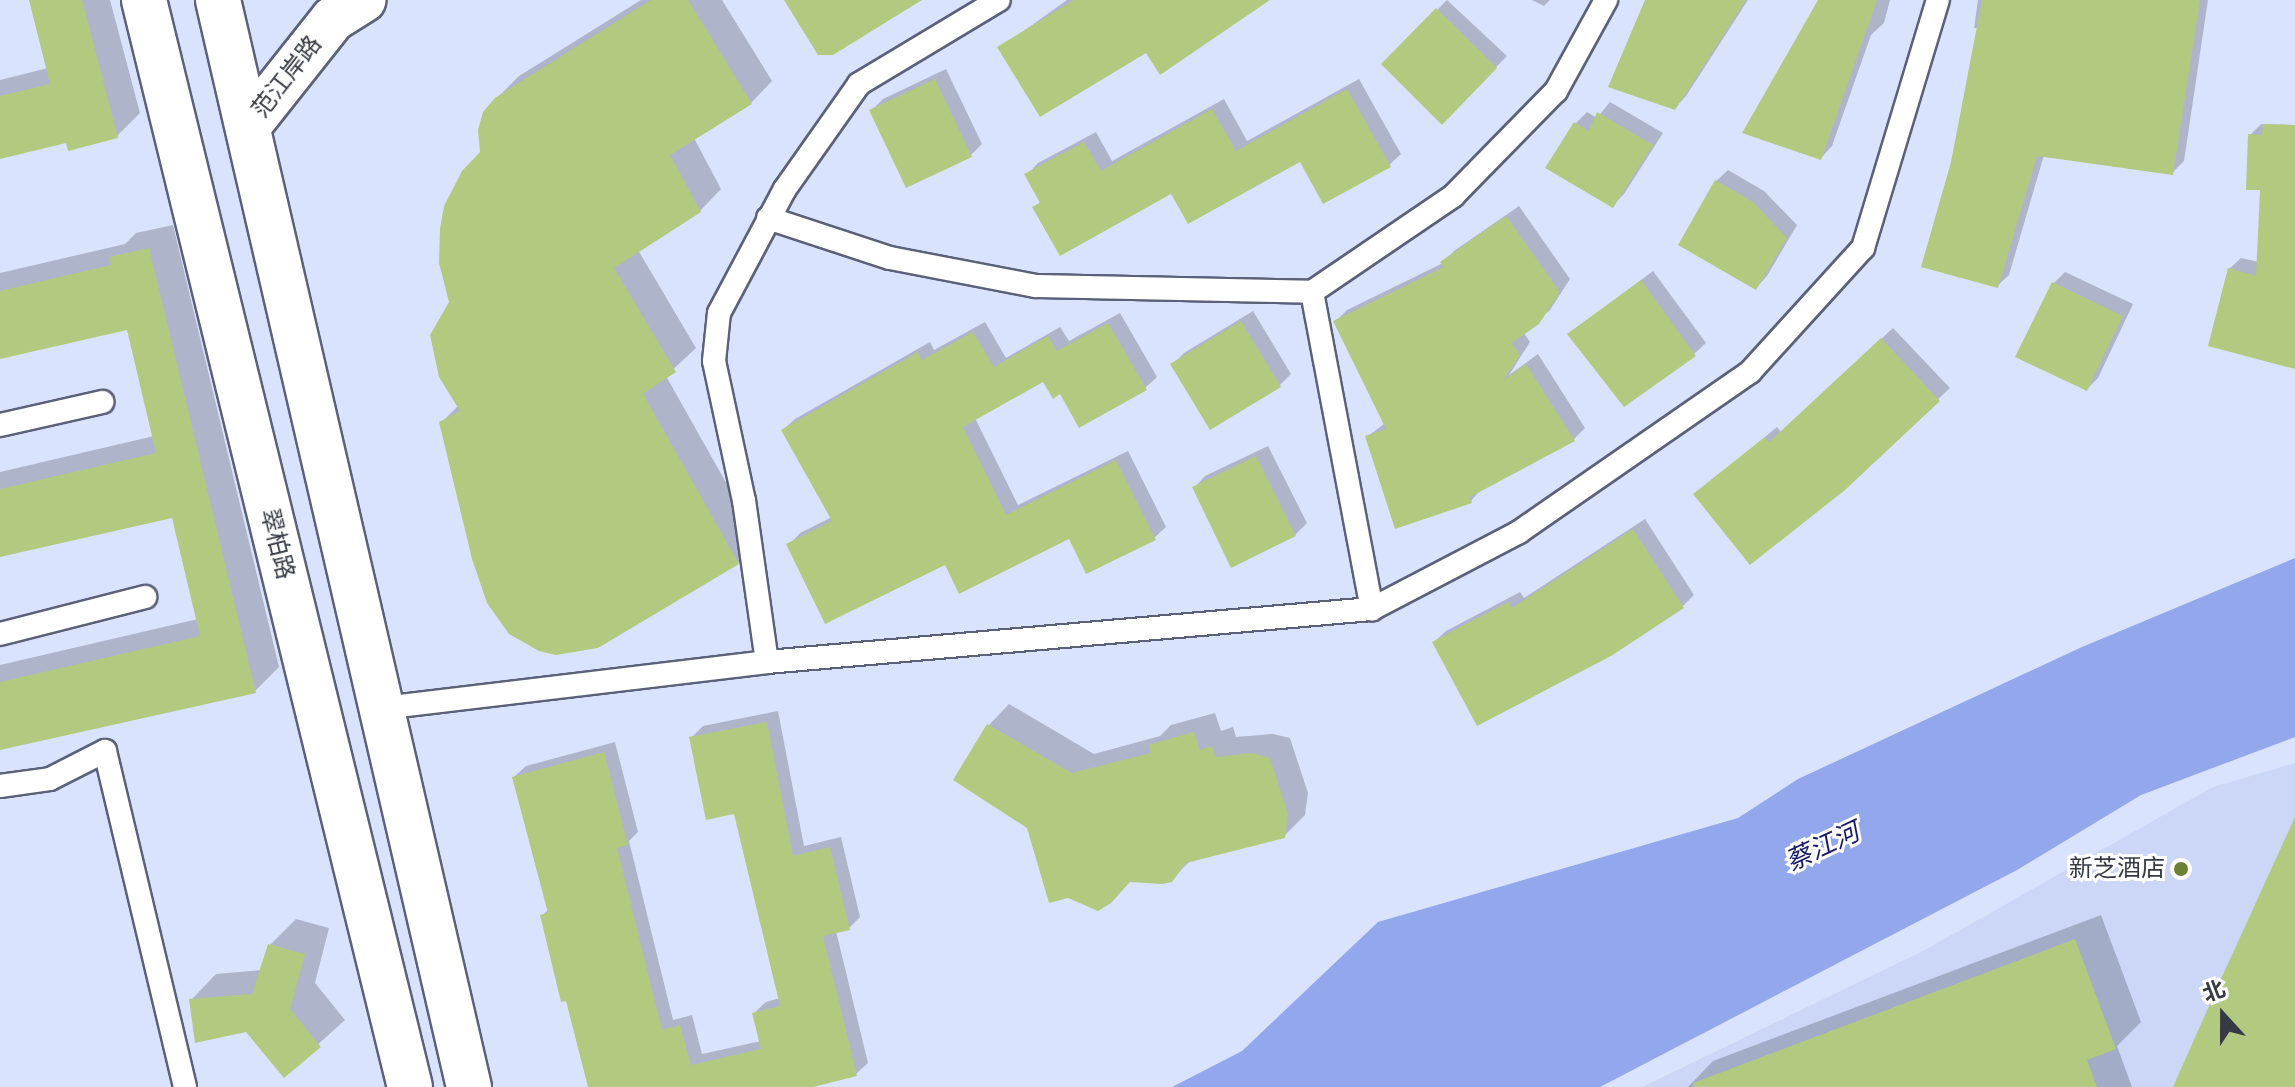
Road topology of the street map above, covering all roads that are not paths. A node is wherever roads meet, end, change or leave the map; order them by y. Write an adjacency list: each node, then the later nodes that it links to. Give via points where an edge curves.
1 (144, 0): 19 (main road, 翠柏路)
2 (218, 0): 7 (main road)
3 (364, 0): 7 (main road, 范江岸路, via 333,19)
4 (999, 0): 8 (lane, via 859,84)
5 (1606, 0): 9 (lane, via 1556,91 1453,196)
6 (1938, 0): 13 (lane, via 1863,248 1750,372 1519,532)
7 (249, 125): 16 (main road)
8 (768, 218): 9 (lane, via 890,258 1036,286); 15 (lane, via 719,313 714,361 744,501)
9 (1312, 292): 13 (lane)
10 (102, 402): 11 (lane)
11 (0, 425)
12 (145, 597): 14 (lane)
13 (1372, 609): 15 (lane)
14 (0, 634)
15 (767, 662): 16 (lane)
16 (382, 708): 20 (main road)
17 (0, 786): 18 (lane, via 50,779 105,751)
18 (185, 1087)
19 (410, 1087)
20 (469, 1087)

